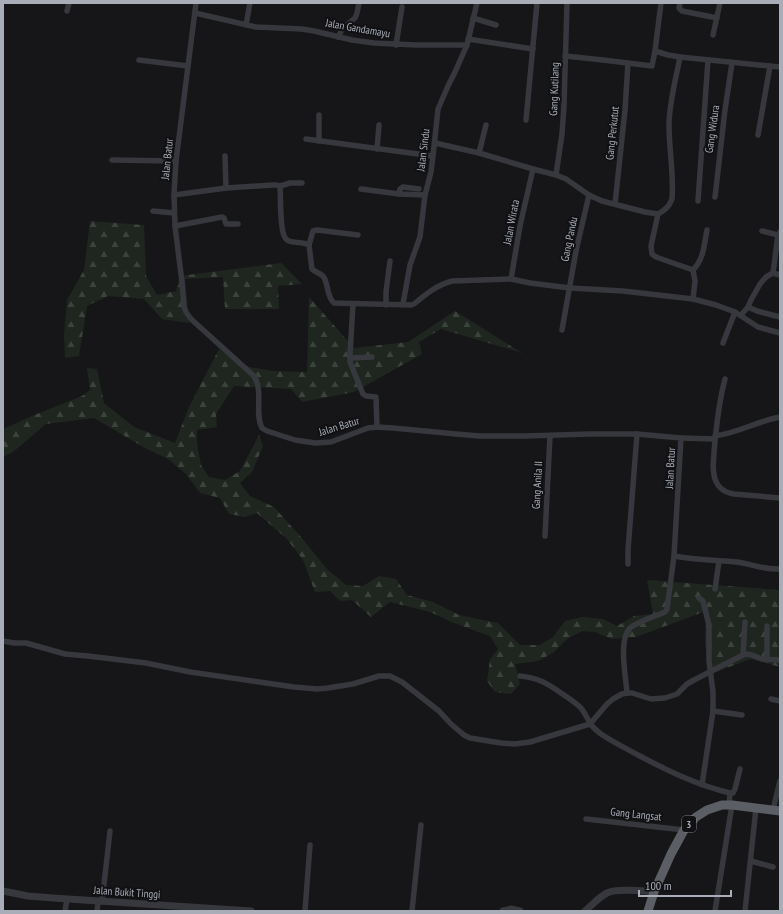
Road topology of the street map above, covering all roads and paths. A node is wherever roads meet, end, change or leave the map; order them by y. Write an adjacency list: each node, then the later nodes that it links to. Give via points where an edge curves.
1 (69, 3): 12 (street)
2 (196, 3): 13 (street, Jalan Batur)
3 (250, 3): 16 (street)
4 (359, 3): 19 (street, via 355,18 343,28)
5 (477, 3): 14 (street, Jalan Sindu)
6 (537, 3): 23 (street)
7 (567, 3): 25 (street, Gang Kutilang)
8 (661, 3): 24 (street)
9 (680, 3): 15 (street, via 679,8 682,11)
10 (720, 3): 15 (street)
11 (402, 7): 21 (street)
12 (68, 11)
13 (195, 13): 16 (street, Jalan Gandamayu); 31 (street, Jalan Batur)
14 (474, 18): 17 (street); 20 (street, Jalan Sindu)
15 (717, 18): 18 (street)
16 (246, 25): 19 (street, Jalan Gandamayu, via 302,29)
17 (496, 25)
18 (714, 35)
19 (338, 37): 21 (street, Jalan Gandamayu)
20 (468, 39): 22 (street, Jalan Sindu); 23 (street)
21 (396, 45): 22 (street, Jalan Gandamayu)
22 (467, 45): 41 (street, Jalan Sindu, via 438,109)
23 (533, 49): 35 (street)
24 (655, 51): 26 (street); 29 (street, via 652,66)
25 (565, 56): 29 (street); 49 (street, Gang Kutilang, via 563,127)
26 (680, 57): 28 (street); 64 (street, via 669,124 672,199 667,208)
27 (139, 60): 31 (street)
28 (708, 60): 30 (street); 60 (street)
29 (628, 63): 61 (street, Gang Perkutut)
30 (732, 63): 32 (street); 59 (street, Gang Widura)
31 (188, 66): 47 (street, Jalan Batur)
32 (770, 66): 33 (street); 38 (street)
33 (780, 67)
34 (319, 115): 40 (street)
35 (526, 120)
36 (379, 125): 42 (street)
37 (486, 125): 43 (street)
38 (758, 135)
39 (306, 139): 40 (street)
40 (319, 141): 42 (street)
41 (435, 144): 43 (street); 45 (street, Jalan Sindu)
42 (377, 149): 45 (street)
43 (479, 153): 48 (street)
44 (225, 156): 52 (street)
45 (433, 156): 57 (street, Jalan Sindu)
46 (112, 160): 47 (street)
47 (176, 161): 56 (street, Jalan Batur)
48 (533, 169): 49 (street); 76 (street, Jalan Wirata)
49 (556, 175): 58 (street)
50 (302, 183): 51 (street)
51 (282, 185): 52 (street); 71 (street, via 284,237 291,242)
52 (226, 188): 56 (street)
53 (361, 188): 55 (street)
54 (419, 189): 55 (street, via 403,187)
55 (399, 194): 57 (street)
56 (174, 195): 63 (street, Jalan Batur)
57 (426, 195): 81 (street, Jalan Sindu, via 420,237 410,265)
58 (589, 195): 61 (street); 77 (street, Gang Pandu)
59 (715, 197)
60 (698, 201)
61 (615, 204): 64 (street)
62 (153, 211): 63 (street)
63 (174, 213): 66 (street, Jalan Batur)
64 (658, 214): 73 (street, via 651,246 652,254)
65 (238, 224): 66 (street, via 226,224 222,217)
66 (175, 226): 93 (street, Jalan Batur, via 186,312 254,376 258,385 259,419 262,428 295,440 324,443 360,430)
67 (707, 230): 73 (street, via 702,257)
68 (762, 231): 69 (street)
69 (779, 234): 74 (street)
70 (358, 235): 71 (street, via 315,230)
71 (309, 245): 79 (street, via 312,269 323,276 332,301)
72 (390, 261): 80 (street)
73 (693, 270): 78 (street)
74 (773, 273): 75 (street); 82 (street, via 760,284)
75 (780, 275)
76 (511, 279): 77 (street); 81 (street, via 452,281 432,289 414,304)
77 (570, 288): 78 (street); 86 (street, Gang Pandu)
78 (693, 299): 83 (street)
79 (353, 304): 80 (street); 90 (street)
80 (386, 304): 81 (street)
81 (403, 304)
82 (748, 307): 84 (street); 85 (street)
83 (735, 312): 84 (street); 88 (street)
84 (741, 315): 87 (street, via 758,328)
85 (780, 317)
86 (562, 330)
87 (780, 333)
88 (723, 343)
89 (372, 357): 90 (street)
90 (350, 358): 93 (street, via 363,394 376,397)
91 (725, 379): 97 (street)
92 (780, 417): 97 (street)
93 (377, 427): 95 (street, Jalan Batur, via 472,435)
94 (637, 434): 95 (street, Jalan Batur); 96 (street, Jalan Batur); 102 (street)
95 (550, 436): 99 (street, Gang Anila II)
96 (681, 438): 97 (street); 100 (street, Jalan Batur)
97 (715, 438): 98 (street, via 714,476 723,491)
98 (780, 498)
99 (545, 536)
100 (674, 556): 101 (street); 114 (street, Jalan Batur, via 667,609 634,625 624,640)
101 (719, 561): 103 (street); 104 (street)
102 (628, 564)
103 (780, 569)
104 (714, 589)
105 (699, 598): 112 (street, via 703,601 709,625)
106 (745, 622): 109 (street)
107 (767, 626): 110 (street)
108 (3, 641): 119 (street, via 65,654 294,687 328,688 379,676 390,676 402,682 439,711 464,735 485,741 515,744 530,742)
109 (743, 655): 110 (street, via 750,654); 112 (street)
110 (767, 660): 111 (street)
111 (780, 660)
112 (710, 671): 114 (street, via 672,696 658,699); 117 (street)
113 (520, 676): 119 (street, via 547,683 580,707)
114 (627, 693): 119 (street, via 607,704)
115 (771, 699): 116 (street)
116 (780, 701)
117 (713, 711): 118 (street); 122 (street)
118 (742, 715)
119 (590, 724): 122 (street, via 612,741 667,771)
120 (740, 769): 123 (street, via 735,789)
121 (780, 781): 126 (street)
122 (702, 785): 123 (street)
123 (730, 794): 124 (street)
124 (731, 805): 125 (highway, 3); 129 (highway, 3, via 707,810); 150 (street)
125 (756, 808): 126 (highway, 3); 132 (street)
126 (777, 810)
127 (586, 819): 129 (street, Gang Langsat)
128 (421, 825): 145 (street)
129 (684, 830): 135 (highway, 3)
130 (110, 831): 137 (street)
131 (310, 845): 144 (street)
132 (751, 861): 133 (street); 151 (street)
133 (773, 867)
134 (3, 891): 136 (street, Jalan Bukit Tinggi)
135 (654, 892): 148 (street, via 612,891); 149 (highway, 3)
136 (67, 899): 137 (street, Jalan Bukit Tinggi); 141 (street)
137 (100, 902): 138 (street, Jalan Bukit Tinggi); 142 (street)
138 (172, 909): 139 (street, Jalan Bukit Tinggi)
139 (185, 909): 140 (street, Jalan Bukit Tinggi)
140 (218, 910): 143 (street, Jalan Bukit Tinggi)
141 (65, 911)
142 (97, 911)
143 (251, 911)
144 (305, 911)
145 (412, 911)
146 (503, 911): 147 (street)
147 (520, 911)
148 (585, 911)
149 (648, 911)
150 (715, 911)
151 (745, 911)

